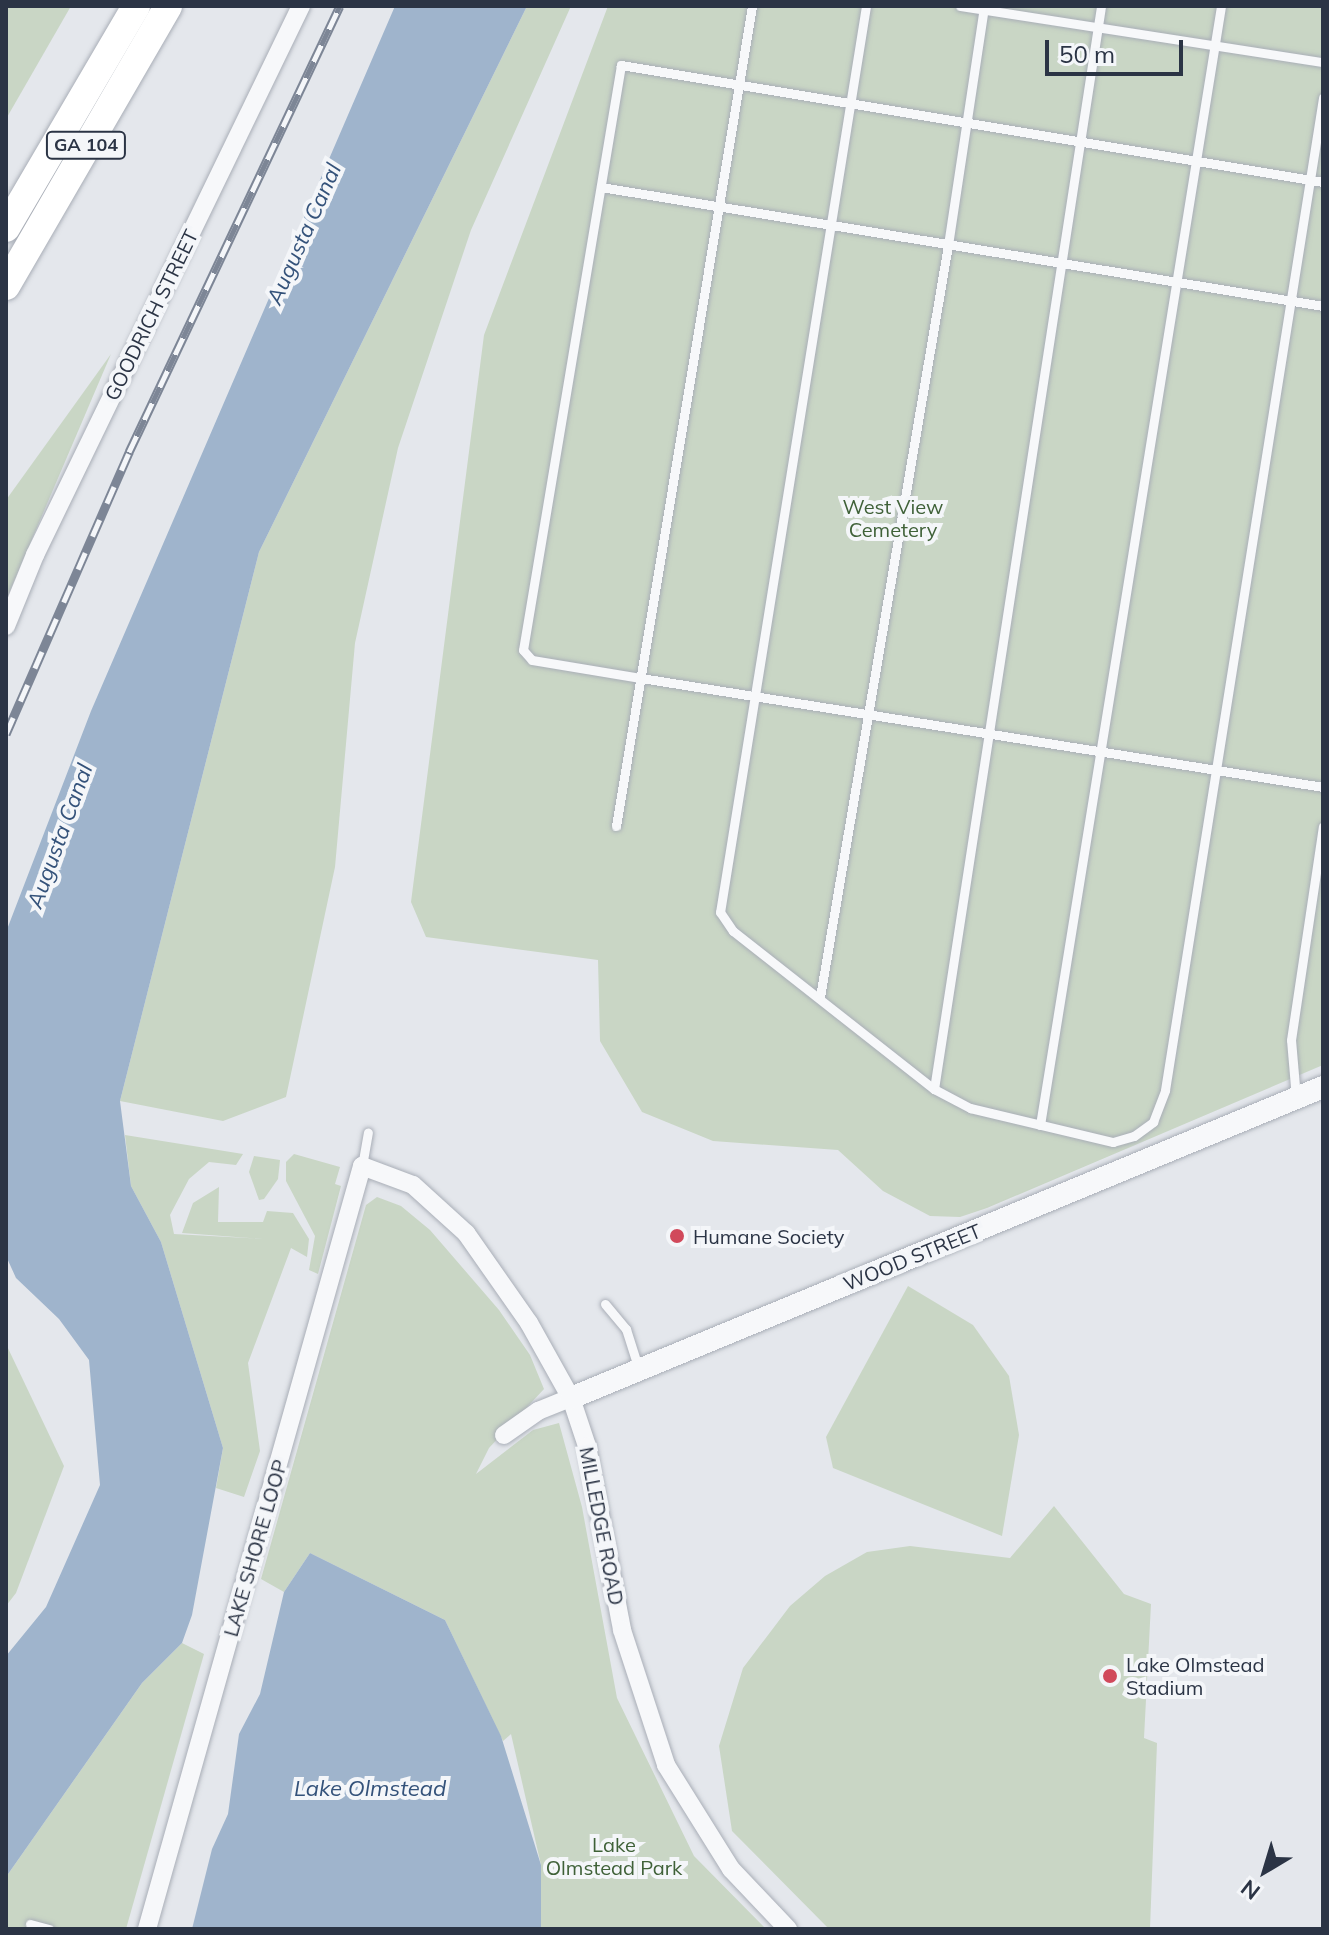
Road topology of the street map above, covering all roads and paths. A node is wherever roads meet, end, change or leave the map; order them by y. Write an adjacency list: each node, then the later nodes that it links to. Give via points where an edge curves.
1 (136, 6): 24 (main road, GA 104)
2 (168, 6): 28 (main road, GA 104)
3 (301, 6): 31 (street, GOODRICH STREET, via 35,555)
4 (752, 6): 13 (lane)
5 (866, 6): 15 (lane)
6 (960, 6): 9 (lane)
7 (1101, 6): 10 (lane)
8 (1221, 6): 11 (lane)
9 (983, 8): 10 (lane); 16 (lane)
10 (1097, 28): 11 (lane); 17 (lane)
11 (1215, 44): 12 (lane); 18 (lane)
12 (1323, 62)
13 (739, 84): 15 (lane); 21 (lane, via 621,65); 22 (lane)
14 (1323, 98): 19 (lane)
15 (848, 107): 16 (lane); 23 (lane)
16 (965, 122): 17 (lane); 25 (lane)
17 (1080, 144): 18 (lane); 26 (lane)
18 (1196, 163): 19 (lane); 27 (lane)
19 (1309, 180): 20 (lane); 29 (lane)
20 (1323, 182)
21 (601, 187): 22 (lane); 32 (lane, via 523,650 532,660)
22 (718, 207): 23 (lane); 32 (lane)
23 (830, 225): 25 (lane); 33 (lane)
24 (6, 228)
25 (948, 245): 26 (lane); 34 (lane)
26 (1064, 264): 27 (lane); 35 (lane)
27 (1179, 283): 29 (lane); 36 (lane)
28 (6, 286)
29 (1291, 302): 30 (lane); 37 (lane)
30 (1323, 306)
31 (6, 626)
32 (641, 678): 33 (lane); 39 (lane)
33 (756, 697): 34 (lane); 41 (lane, via 720,912 733,931)
34 (865, 714): 35 (lane); 41 (lane)
35 (991, 734): 36 (lane); 43 (lane)
36 (1102, 752): 37 (lane); 45 (lane)
37 (1215, 768): 38 (lane); 45 (lane, via 1165,1090 1153,1122 1134,1136 1113,1142)
38 (1323, 787)
39 (616, 826)
40 (1323, 826): 44 (lane, via 1291,1040)
41 (820, 997): 43 (lane)
42 (1323, 1087): 44 (street, WOOD STREET)
43 (934, 1089): 45 (lane, via 970,1108)
44 (1296, 1098): 49 (street, WOOD STREET)
45 (1040, 1125)
46 (368, 1133): 47 (lane)
47 (362, 1166): 50 (street, MILLEDGE ROAD, via 413,1185 466,1233 529,1323); 54 (street, LAKE SHORE LOOP)
48 (605, 1304): 49 (lane, via 626,1329)
49 (639, 1370): 50 (street, WOOD STREET)
50 (571, 1398): 51 (street, WOOD STREET, via 538,1411); 55 (street, MILLEDGE ROAD, via 587,1446 622,1630 666,1765 731,1869)
51 (504, 1435)
52 (30, 1924): 53 (lane)
53 (49, 1929)
54 (147, 1929)
55 (788, 1929)

